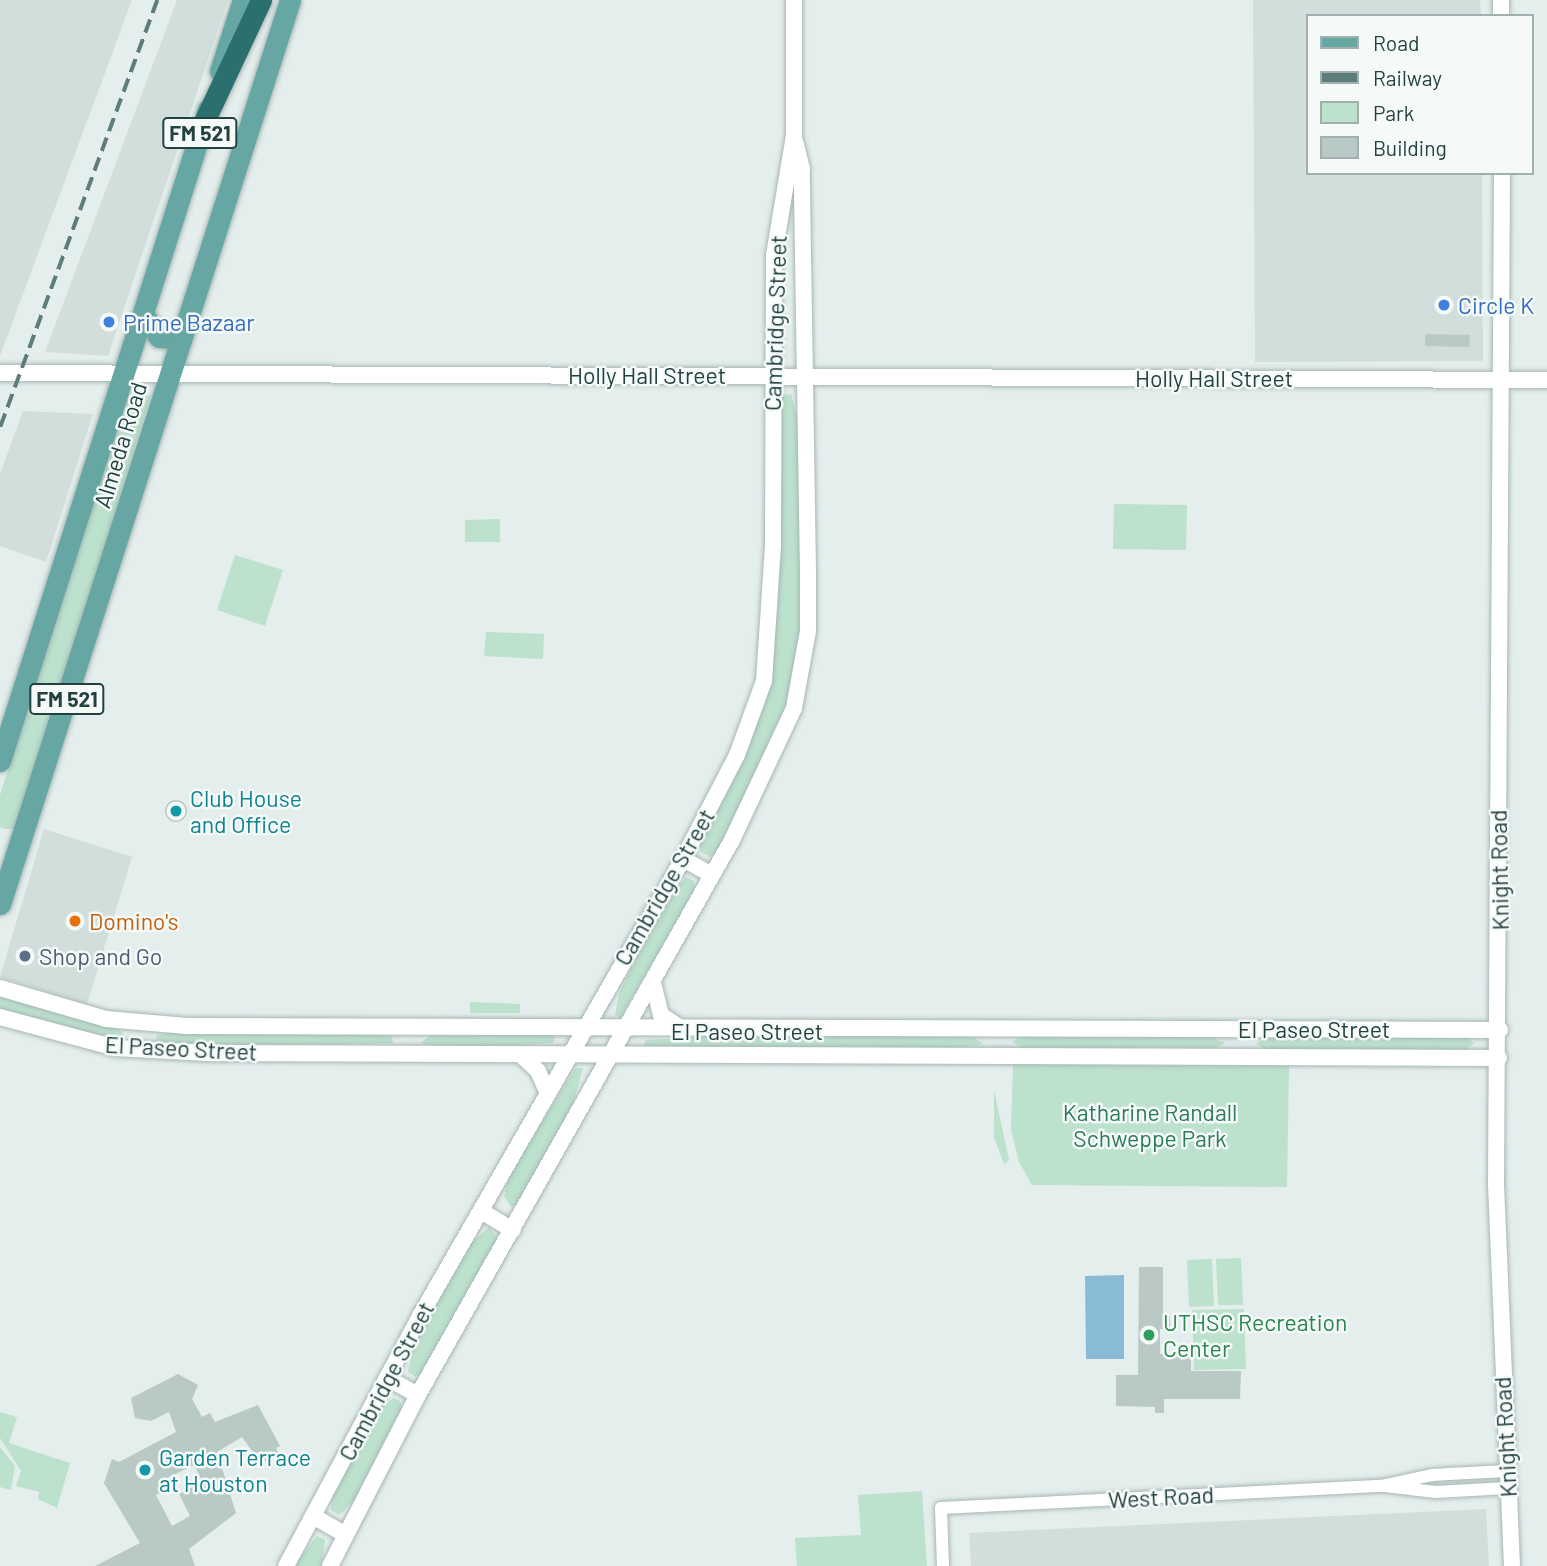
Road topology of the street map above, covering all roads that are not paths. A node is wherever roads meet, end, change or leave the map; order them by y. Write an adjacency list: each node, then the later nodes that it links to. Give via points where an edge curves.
1 (243, 0): 5 (main road, Almeda Road / FM 521)
2 (261, 0): 5 (highway)
3 (290, 0): 9 (main road, Almeda Road / FM 521)
4 (794, 0): 6 (street, Cambridge Street)
5 (202, 126): 8 (main road, Almeda Road / FM 521)
6 (794, 135): 13 (street, Cambridge Street, via 774,255); 14 (street, Cambridge Street, via 802,169)
7 (1502, 175): 15 (street, Knight Road)
8 (143, 314): 9 (main road, via 159,337 172,338); 12 (main road, Almeda Road / FM 521)
9 (183, 329): 11 (main road, Almeda Road / FM 521)
10 (0, 373): 12 (street, Holly Hall Street)
11 (169, 374): 12 (street, Holly Hall Street); 13 (street, Holly Hall Street); 18 (main road, Almeda Road / FM 521)
12 (123, 375): 17 (main road, Almeda Road / FM 521)
13 (773, 375): 14 (street, Holly Hall Street); 19 (street, Cambridge Street, via 773,545 764,681 737,755)
14 (807, 376): 15 (street, Holly Hall Street); 20 (street, Cambridge Street, via 807,631 794,708 760,789)
15 (1500, 380): 16 (street, Holly Hall Street); 29 (street, Knight Road)
16 (1547, 380)
17 (0, 761)
18 (9, 843): 21 (main road, Almeda Road / FM 521)
19 (683, 859): 20 (street); 30 (street, Cambridge Street)
20 (712, 875): 22 (street, Cambridge Street)
21 (0, 904)
22 (653, 983): 31 (street, Cambridge Street); 32 (street, via 661,1015)
23 (0, 988): 25 (street, El Paseo Street)
24 (0, 1017): 33 (street, El Paseo Street, via 85,1042)
25 (145, 1025): 27 (street, El Paseo Street); 33 (street)
26 (1237, 1029): 28 (street, El Paseo Street); 29 (street, El Paseo Street); 37 (street)
27 (406, 1030): 30 (street, El Paseo Street); 34 (street)
28 (1002, 1030): 32 (street, El Paseo Street); 35 (street)
29 (1500, 1030): 40 (street, Knight Road)
30 (583, 1031): 31 (street, El Paseo Street); 38 (street, Cambridge Street)
31 (625, 1031): 32 (street, El Paseo Street); 39 (street, Cambridge Street)
32 (691, 1031)
33 (144, 1050): 34 (street, El Paseo Street)
34 (406, 1055): 36 (street, El Paseo Street)
35 (997, 1055): 37 (street, El Paseo Street); 39 (street, El Paseo Street)
36 (522, 1056): 38 (street, El Paseo Street); 41 (street, via 538,1071)
37 (1237, 1056): 40 (street, El Paseo Street)
38 (568, 1057): 39 (street, El Paseo Street); 41 (street, Cambridge Street)
39 (610, 1057): 43 (street, Cambridge Street)
40 (1499, 1058): 46 (street, Knight Road, via 1496,1184)
41 (548, 1093): 42 (street, Cambridge Street)
42 (481, 1211): 43 (street); 44 (street, Cambridge Street)
43 (513, 1230): 45 (street, Cambridge Street)
44 (387, 1378): 45 (street); 49 (street, Cambridge Street)
45 (418, 1395): 50 (street, Cambridge Street)
46 (1506, 1471): 47 (street, West Road, via 1433,1475); 48 (street, Knight Road)
47 (1381, 1486): 48 (street, West Road, via 1421,1492); 53 (street, West Road, via 941,1508)
48 (1507, 1488): 54 (street, Knight Road)
49 (313, 1516): 50 (street); 51 (street, Cambridge Street)
50 (344, 1534): 52 (street, Cambridge Street)
51 (286, 1566)
52 (330, 1566)
53 (943, 1566)
54 (1512, 1566)

